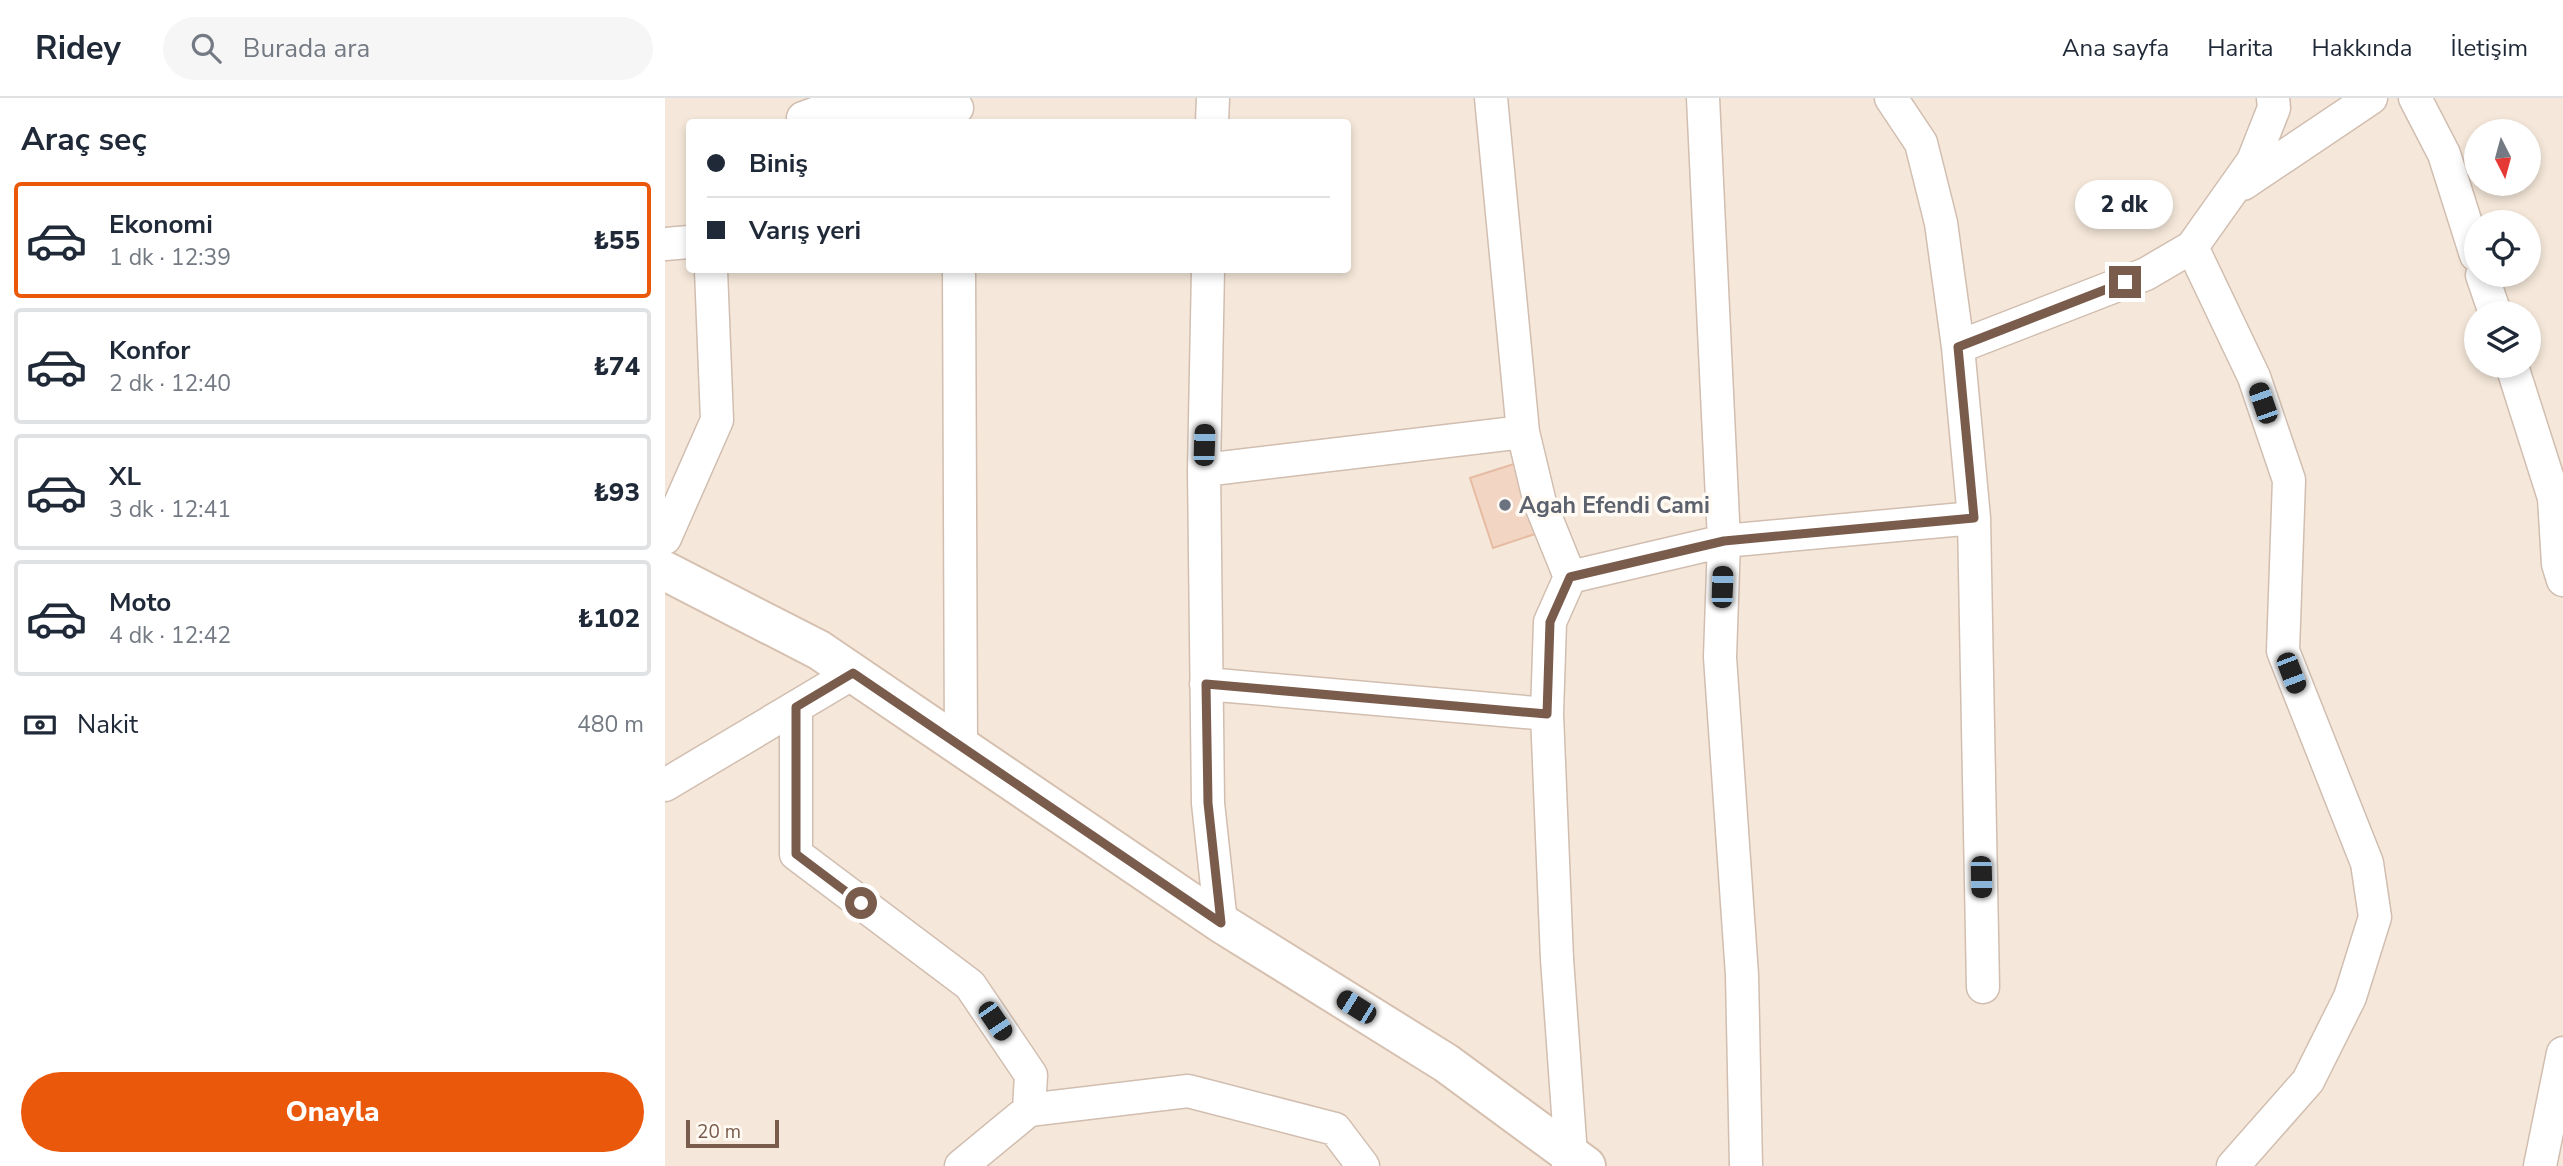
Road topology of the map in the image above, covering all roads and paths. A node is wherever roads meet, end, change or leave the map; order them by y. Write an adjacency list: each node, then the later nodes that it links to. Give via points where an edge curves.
1 (1213, 98): 10 (street)
2 (1491, 98): 21 (street)
3 (1703, 98): 25 (street)
4 (1891, 98): 19 (street, via 1921,143 1941,223)
5 (2273, 98): 11 (street, via 2274,108 2253,161)
6 (2371, 98): 11 (street)
7 (2415, 98): 12 (street, via 2444,154)
8 (957, 109): 9 (street, via 837,106)
9 (800, 113)
10 (1212, 119)
11 (2233, 190): 15 (street)
12 (2464, 218)
13 (686, 242): 14 (street)
14 (665, 244)
15 (2192, 247): 19 (street, via 2146,274); 43 (street, via 2254,377 2289,480 2283,651 2367,863 2375,917 2350,997 2308,1081)
16 (711, 273): 24 (street, via 717,420)
17 (959, 273): 33 (street)
18 (1208, 273): 22 (street)
19 (1958, 347): 23 (street)
20 (2515, 378): 28 (street, via 2554,498)
21 (1523, 432): 22 (street); 27 (street, via 1540,503)
22 (1204, 470): 30 (street)
23 (1974, 518): 25 (street); 36 (street)
24 (665, 538)
25 (1724, 541): 27 (street); 42 (street, via 1720,657 1742,975)
26 (665, 571): 29 (street, via 819,650)
27 (1570, 577): 32 (street, via 1550,622)
28 (2563, 580)
29 (853, 673): 31 (street); 33 (street)
30 (1206, 684): 32 (street); 35 (street, via 1208,803)
31 (796, 707): 34 (street); 38 (street, via 796,854 970,985 1031,1075)
32 (1547, 714): 39 (street, via 1557,959)
33 (961, 747): 35 (street)
34 (665, 785)
35 (1221, 923): 39 (street, via 1446,1063)
36 (1983, 987)
37 (2563, 1053): 44 (street)
38 (1028, 1110): 40 (street); 41 (street, via 1188,1091 1335,1129)
39 (1575, 1162)
40 (961, 1166)
41 (1363, 1166)
42 (1746, 1166)
43 (2233, 1166)
44 (2540, 1166)

